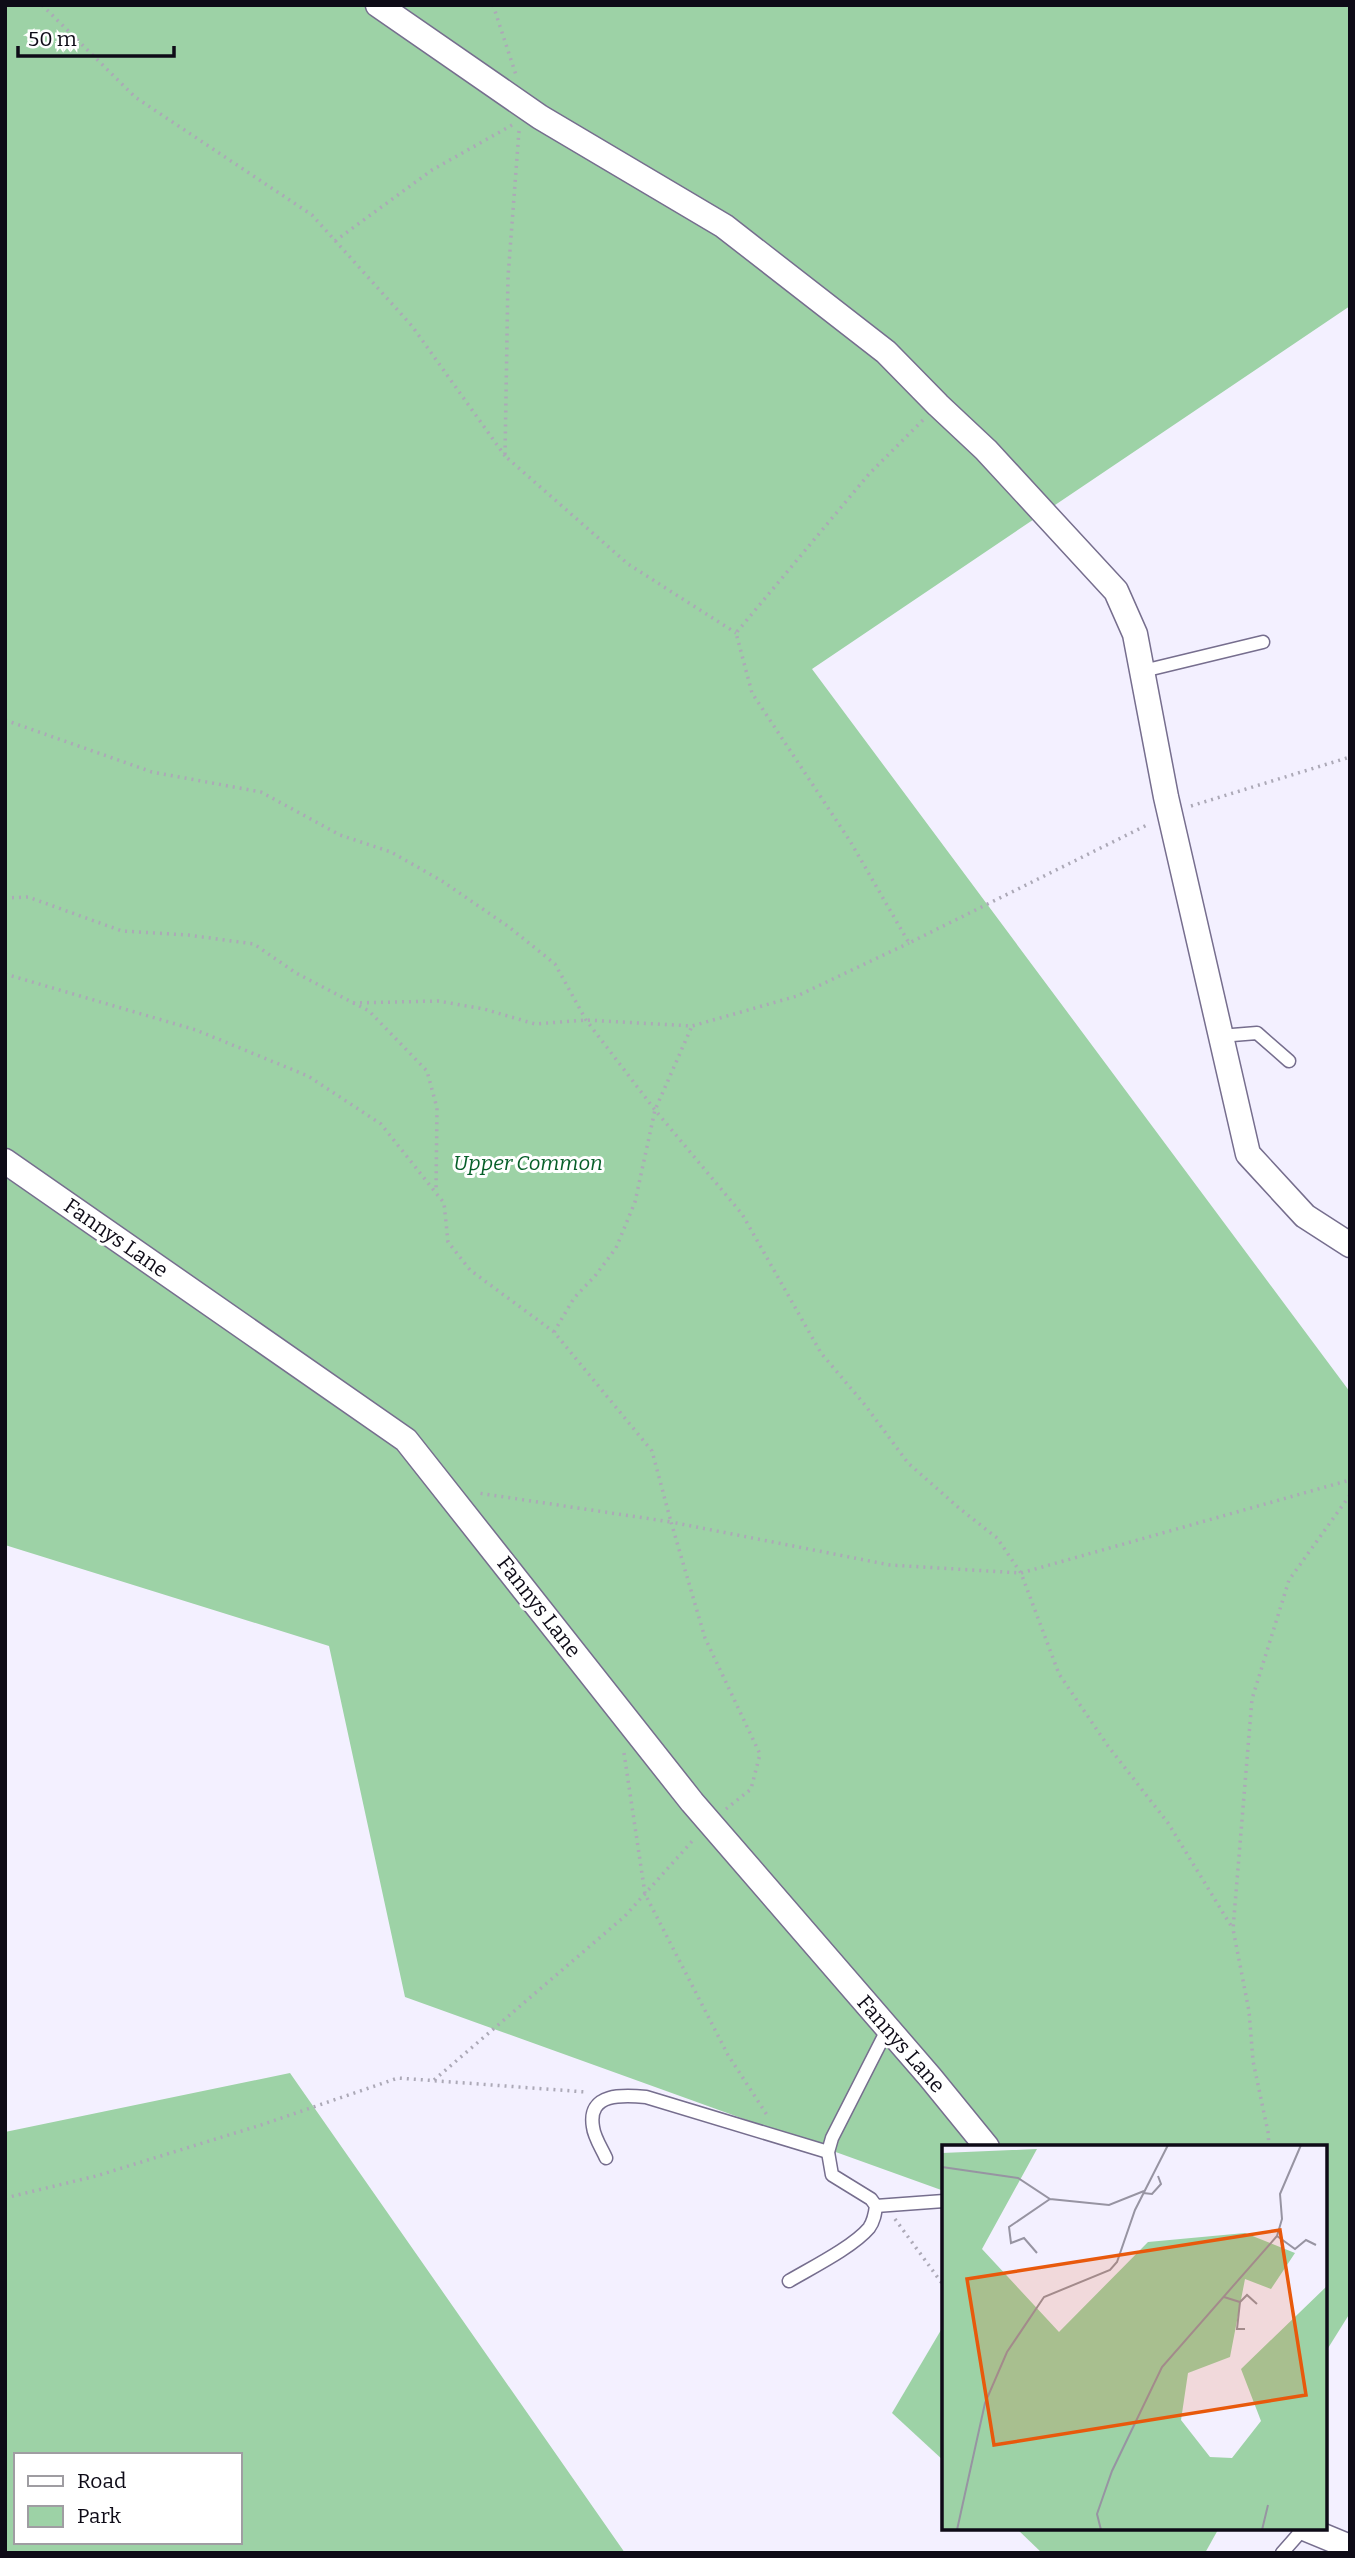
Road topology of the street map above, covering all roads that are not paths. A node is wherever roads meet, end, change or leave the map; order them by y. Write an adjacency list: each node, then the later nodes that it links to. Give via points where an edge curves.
1 (378, 5): 3 (street, via 520,103 724,226 886,352 986,450 1116,591 1136,634)
2 (1263, 642): 3 (lane)
3 (1143, 671): 4 (street)
4 (1220, 1036): 5 (lane, via 1257,1033); 7 (street, via 1248,1154 1305,1216)
5 (1289, 1061)
6 (5, 1161): 8 (street, Fannys Lane, via 406,1440 709,1821)
7 (1350, 1245)
8 (888, 2028): 9 (street, Fannys Lane); 10 (lane)
9 (985, 2145)
10 (828, 2152): 11 (lane, via 646,2097 619,2094 604,2099 593,2112 593,2127); 13 (lane, via 832,2175)
11 (606, 2158)
12 (942, 2201): 13 (lane)
13 (881, 2206): 14 (lane, via 869,2228)
14 (789, 2281)
15 (1302, 2530): 18 (lane)
16 (1309, 2530): 17 (street)
17 (1350, 2547)
18 (1282, 2553)

